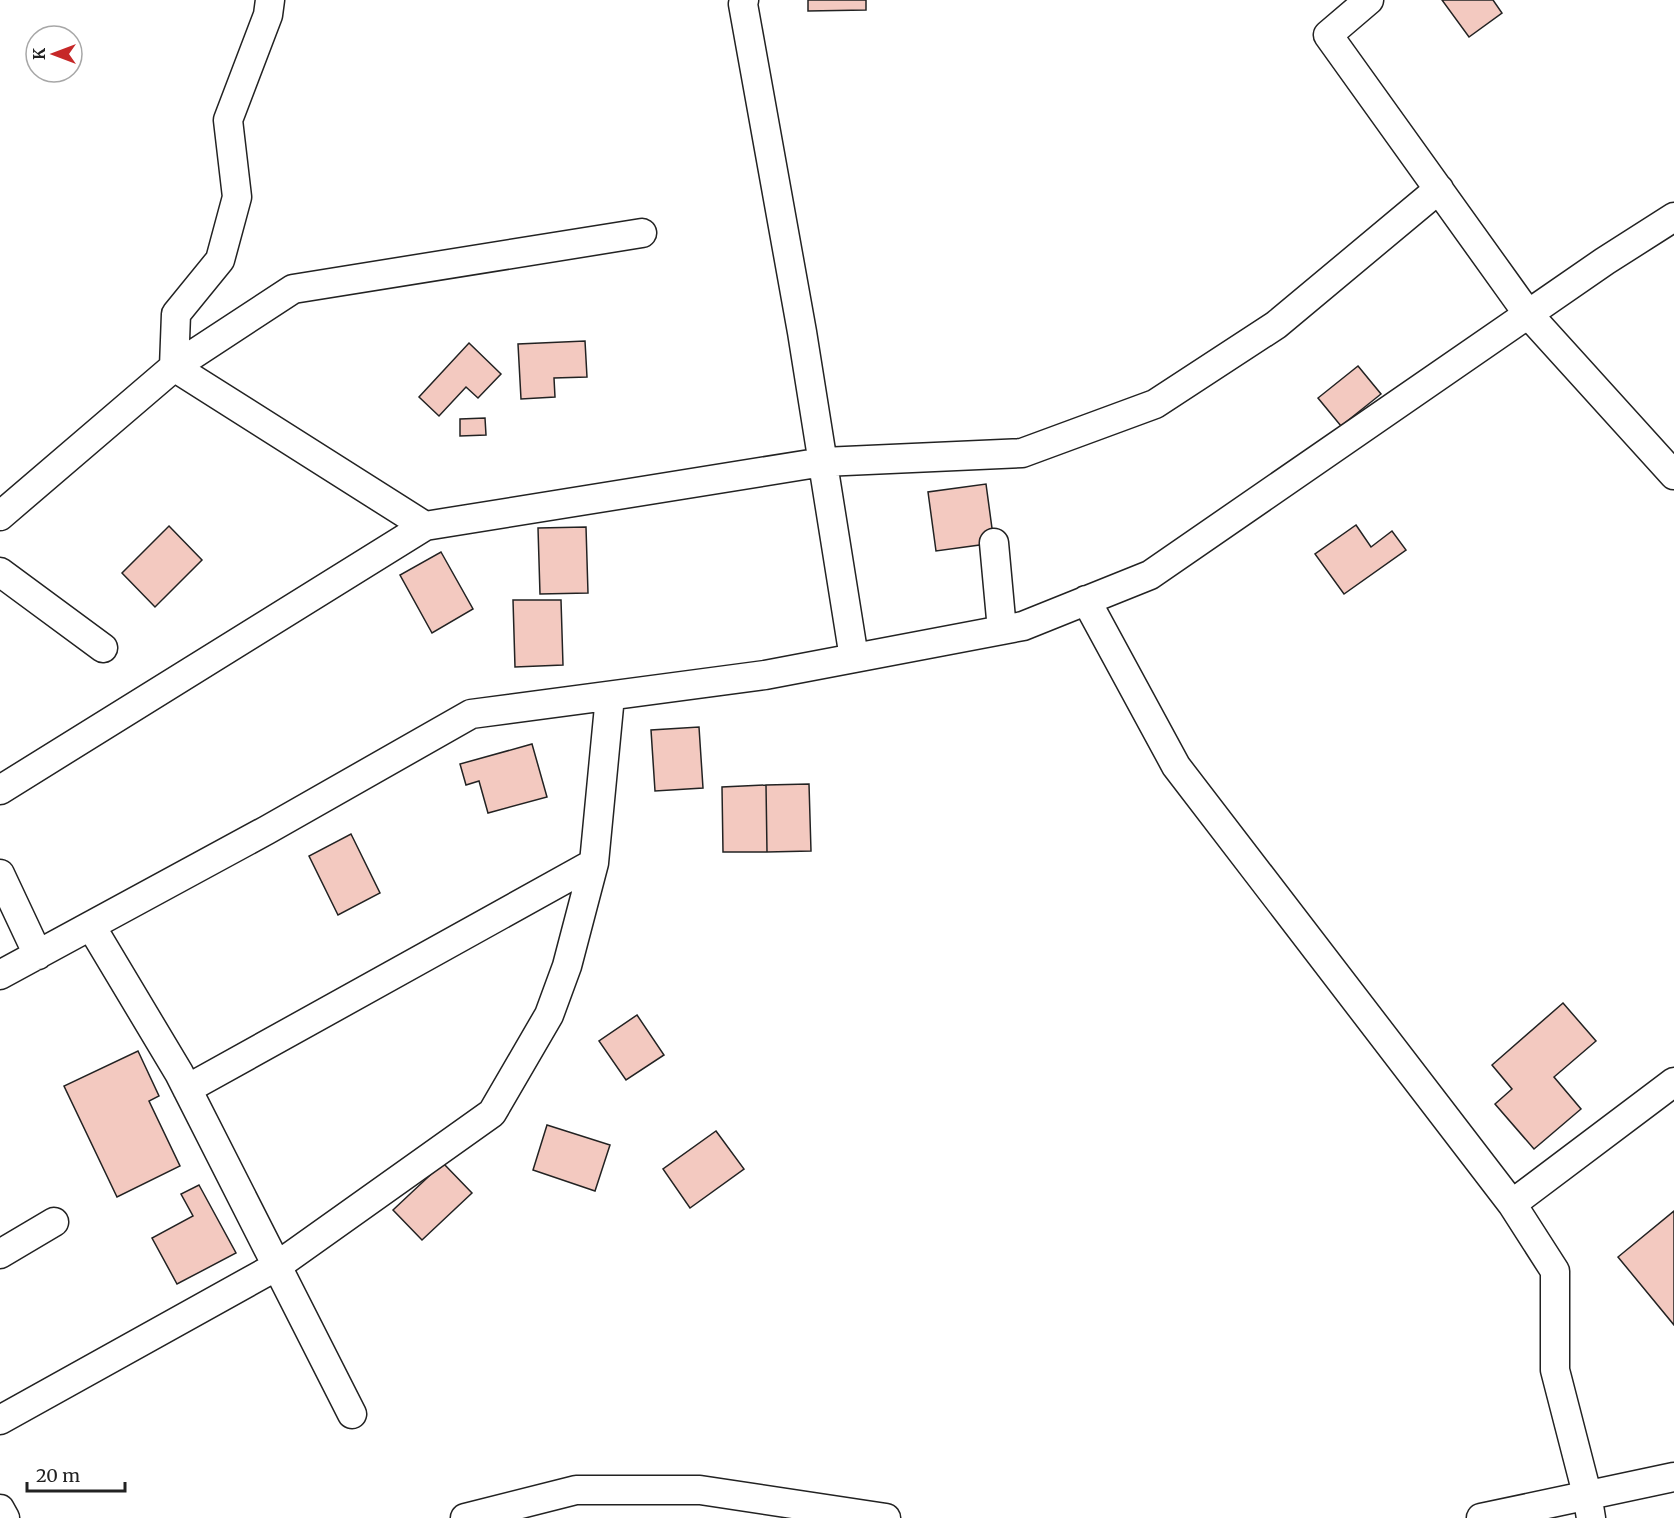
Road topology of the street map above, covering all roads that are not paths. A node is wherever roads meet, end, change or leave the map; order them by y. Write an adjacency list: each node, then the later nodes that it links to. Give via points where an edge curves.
1 (270, 0): 8 (street, via 268,15 228,120 237,197 220,260 176,314)
2 (744, 0): 9 (street)
3 (1369, 0): 4 (street, via 1328,35)
4 (1439, 189): 7 (street); 9 (street, via 1276,325 1155,404 1022,453)
5 (1674, 217): 7 (street)
6 (642, 233): 8 (street, via 293,289)
7 (1528, 314): 10 (street); 15 (street, via 1150,574)
8 (174, 367): 11 (street); 12 (street)
9 (823, 462): 12 (street); 18 (street)
10 (1674, 475)
11 (0, 516)
12 (425, 526): 20 (street)
13 (994, 543): 16 (street)
14 (0, 572): 17 (street)
15 (1086, 600): 16 (street, via 1023,626); 28 (street, via 1176,766)
16 (1002, 630): 18 (street)
17 (103, 648)
18 (854, 658): 19 (street, via 765,675)
19 (610, 696): 21 (street); 23 (street, via 471,714)
20 (0, 790)
21 (594, 862): 27 (street); 31 (street, via 567,966 549,1015 492,1113)
22 (0, 874): 24 (street)
23 (91, 926): 24 (street); 27 (street)
24 (38, 955): 25 (street)
25 (0, 975)
26 (1674, 1082): 28 (street)
27 (187, 1089): 31 (street)
28 (1512, 1204): 35 (street, via 1555,1271 1555,1371)
29 (54, 1222): 30 (street)
30 (0, 1254)
31 (277, 1266): 32 (street); 33 (street)
32 (352, 1414)
33 (0, 1420)
34 (1674, 1477): 35 (street)
35 (1589, 1506): 40 (street)
36 (0, 1509): 37 (street)
37 (5, 1518)
38 (465, 1518): 39 (street, via 576,1490 700,1490)
39 (886, 1518)
40 (1481, 1518)

